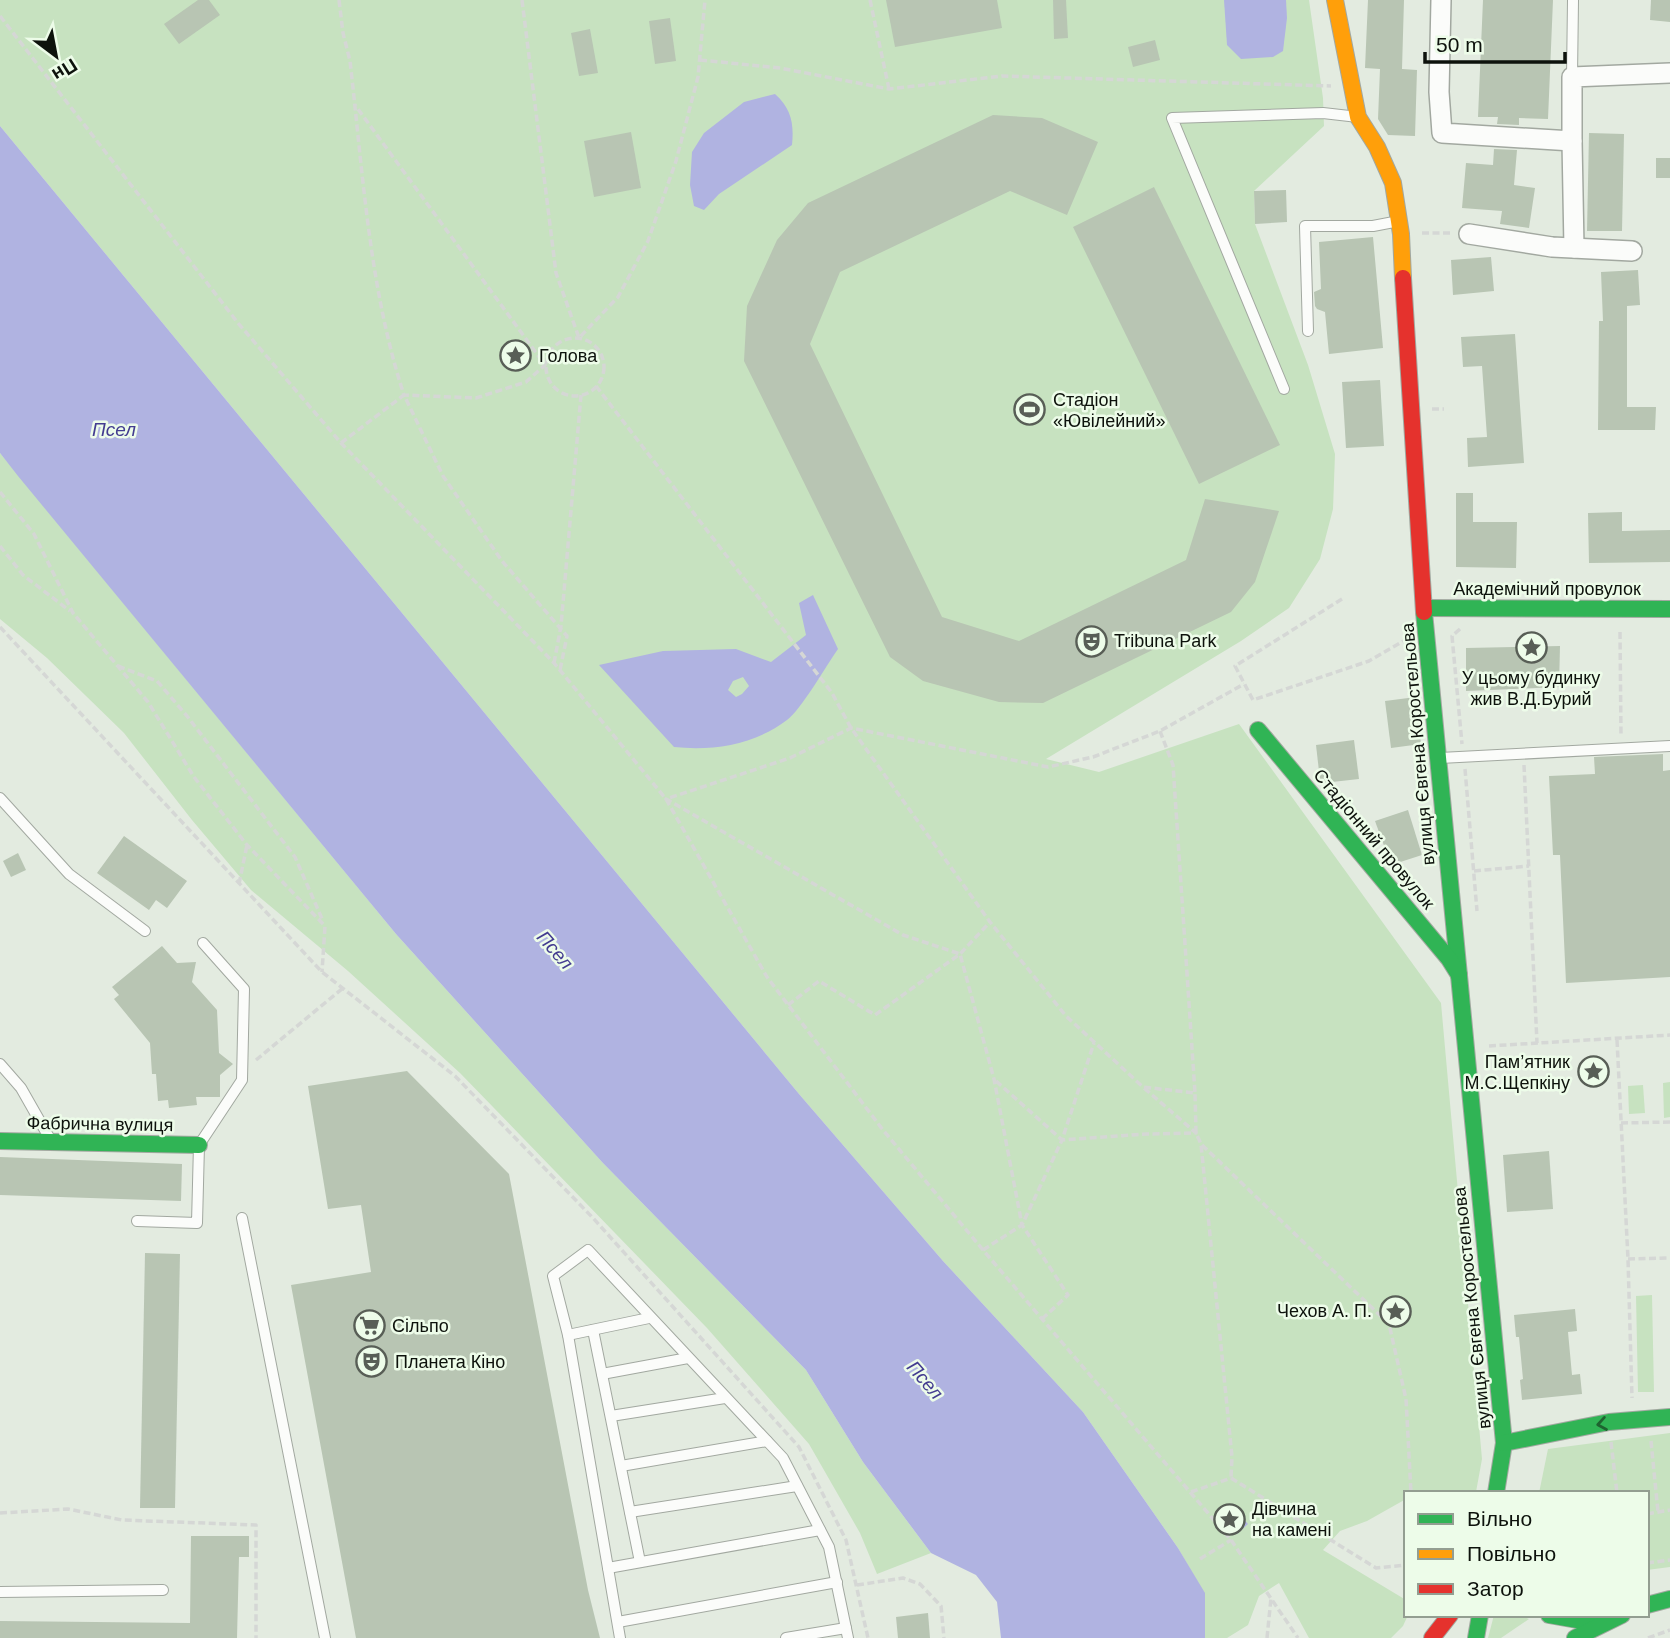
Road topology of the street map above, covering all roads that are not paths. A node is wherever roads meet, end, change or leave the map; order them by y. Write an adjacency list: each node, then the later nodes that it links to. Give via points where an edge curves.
1 (1335, 0): 6 (street, вулиця Євгена Коростельова)
2 (1441, 0): 7 (street, via 1442,133)
3 (1573, 0): 5 (lane)
4 (1670, 73): 5 (street)
5 (1572, 77): 7 (street)
6 (1358, 117): 8 (street, вулиця Євгена Коростельова, via 1394,183); 13 (lane, via 1323,113 1172,118)
7 (1572, 141): 10 (street)
8 (1399, 221): 12 (lane, via 1373,226 1305,226); 14 (street, вулиця Євгена Коростельова)
9 (1469, 234): 10 (street)
10 (1574, 248): 11 (street)
11 (1632, 251)
12 (1308, 331)
13 (1284, 389)
14 (1424, 608): 15 (street, Академічний провулок); 18 (street, вулиця Євгена Коростельова)
15 (1670, 609)
16 (1258, 730): 22 (street, Стадіонний провулок)
17 (1670, 746): 18 (lane)
18 (1438, 758): 22 (street, вулиця Євгена Коростельова)
19 (0, 799): 20 (lane, via 69,874)
20 (145, 931)
21 (203, 943): 26 (lane, via 244,989 242,1080)
22 (1459, 975): 38 (street, вулиця Євгена Коростельова)
23 (0, 1064): 25 (lane, via 21,1088)
24 (0, 1141): 25 (street, Фабрична вулиця)
25 (51, 1142): 26 (street, Фабрична вулиця)
26 (199, 1145): 28 (lane, via 197,1223)
27 (242, 1218): 59 (lane)
28 (137, 1221)
29 (649, 1318): 30 (lane); 31 (lane, via 588,1250 553,1276); 32 (lane)
30 (593, 1330): 31 (lane); 33 (lane)
31 (568, 1335): 45 (lane)
32 (688, 1358): 33 (lane); 34 (lane)
33 (602, 1374): 35 (lane)
34 (725, 1398): 35 (lane); 37 (lane)
35 (611, 1416): 39 (lane)
36 (1670, 1417): 38 (street, one-way to 38, via 1609,1422)
37 (767, 1441): 39 (lane); 40 (lane, via 783,1458)
38 (1504, 1443): 41 (street, вулиця Євгена Коростельова)
39 (621, 1466): 42 (lane)
40 (797, 1486): 42 (lane); 43 (lane)
41 (1496, 1491)
42 (630, 1512): 44 (lane)
43 (820, 1530): 44 (lane); 46 (lane, via 829,1547)
44 (640, 1562): 45 (lane)
45 (608, 1568): 56 (lane)
46 (836, 1582): 56 (lane); 58 (lane)
47 (163, 1590): 48 (lane)
48 (0, 1592)
49 (1670, 1599): 50 (street)
50 (1649, 1604)
51 (1448, 1617): 62 (street)
52 (1463, 1617): 63 (street)
53 (1479, 1617): 64 (street)
54 (1560, 1617): 57 (street)
55 (1617, 1617): 57 (street)
56 (618, 1622): 60 (lane)
57 (1600, 1624): 65 (street)
58 (847, 1633): 61 (lane)
59 (325, 1638)
60 (620, 1638)
61 (786, 1638)
62 (1432, 1638)
63 (1453, 1638)
64 (1476, 1638)
65 (1575, 1638)

